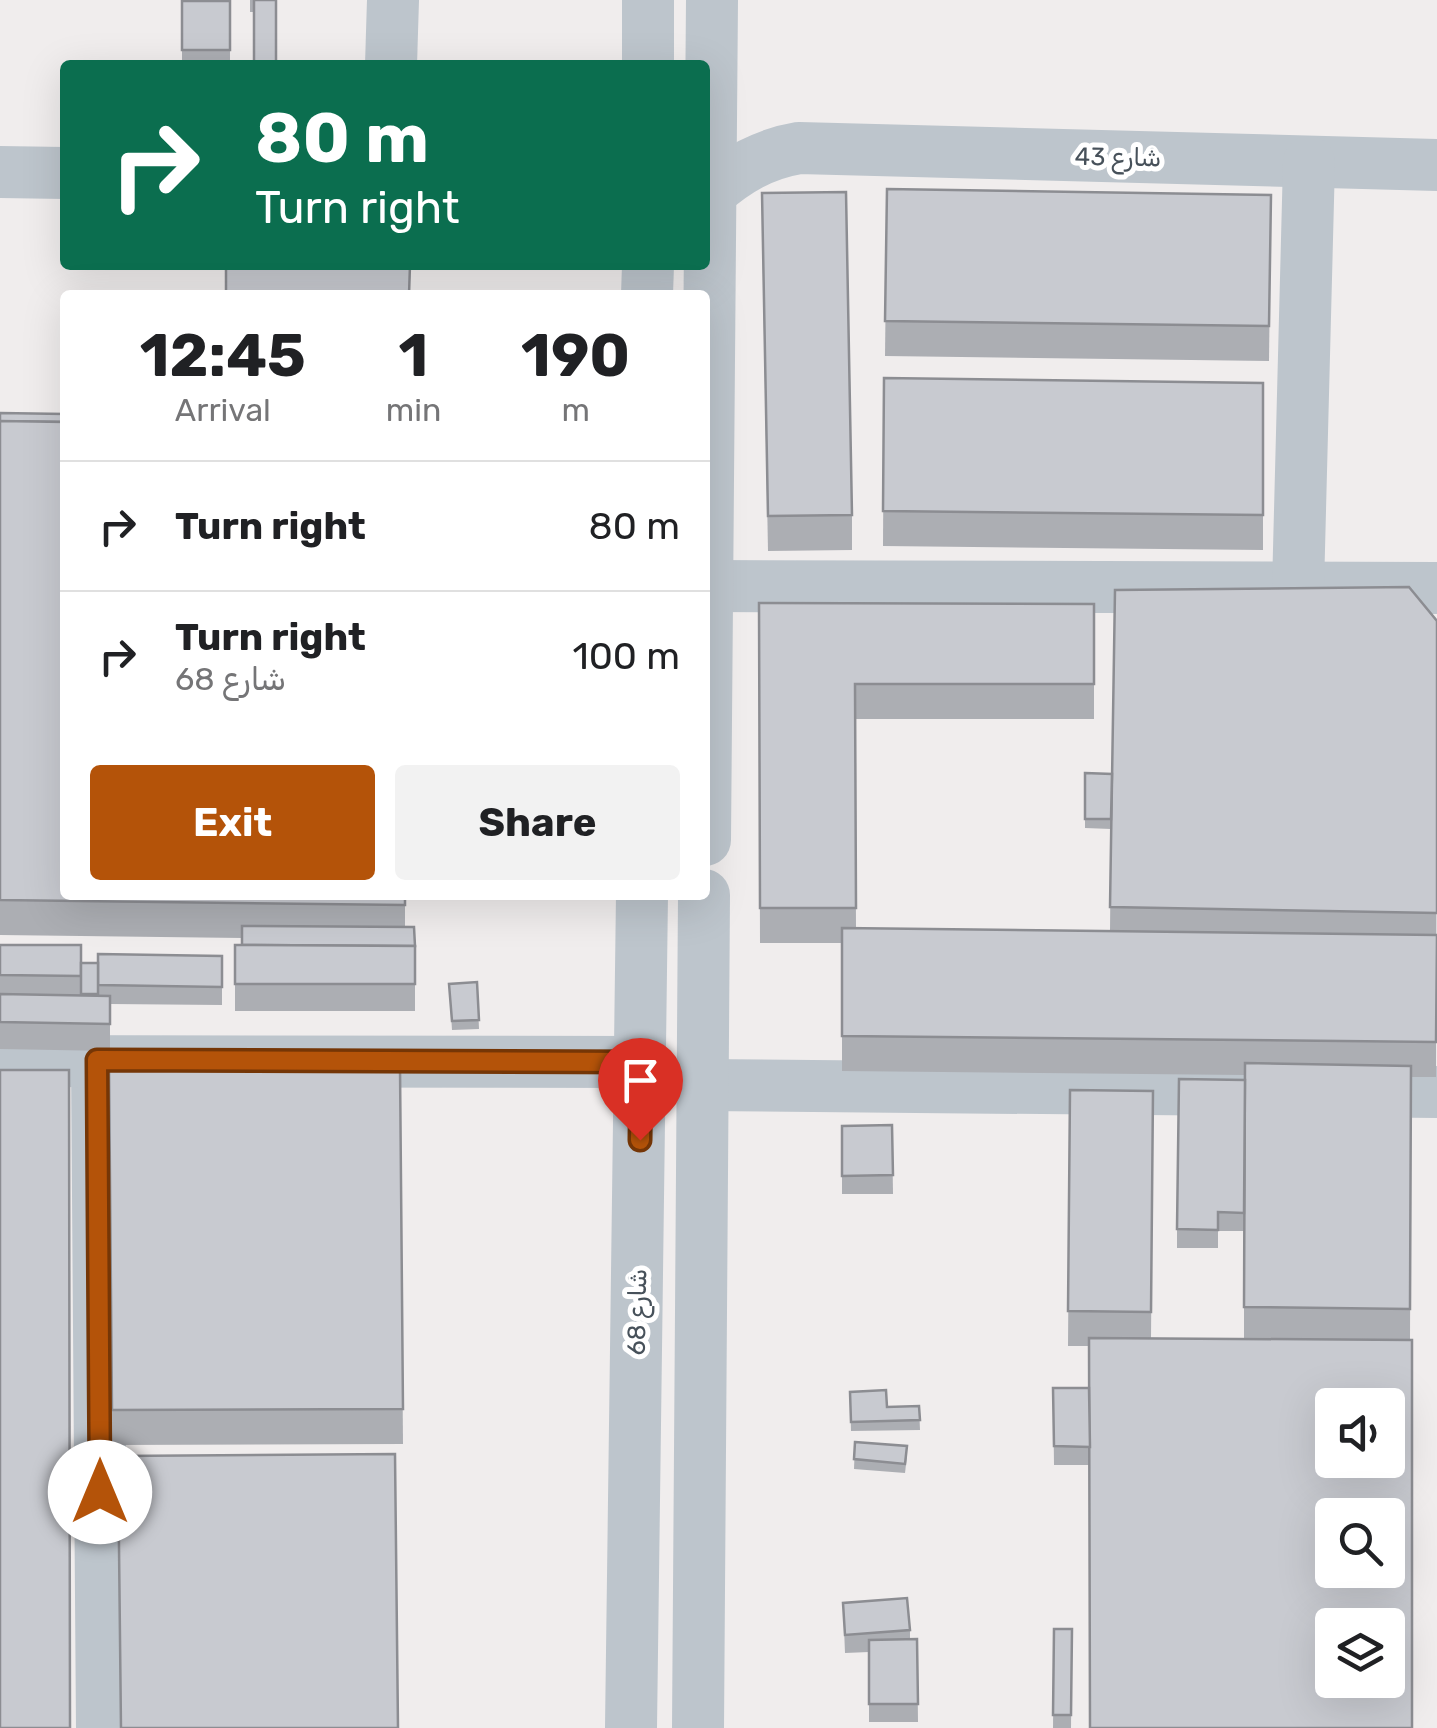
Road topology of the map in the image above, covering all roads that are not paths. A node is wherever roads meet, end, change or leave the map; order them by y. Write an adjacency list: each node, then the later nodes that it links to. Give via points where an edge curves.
1 (393, 0): 4 (street)
2 (648, 0): 5 (street)
3 (712, 0): 6 (street)
4 (391, 60)
5 (648, 60)
6 (711, 94): 7 (street, شارع 43, via 751,129); 12 (street)
7 (798, 148): 8 (street, شارع 43); 12 (street, شارع 43, via 746,166)
8 (1308, 162): 9 (street, شارع 43); 14 (street)
9 (1437, 165)
10 (0, 172): 11 (street)
11 (60, 172)
12 (710, 193)
13 (710, 586): 14 (street)
14 (1298, 588): 15 (street)
15 (1437, 588)
16 (642, 900): 20 (street, شارع 68)
17 (704, 900): 21 (street)
18 (97, 1060): 19 (street); 20 (street); 23 (street)
19 (0, 1061)
20 (641, 1062): 24 (street, شارع 68)
21 (702, 1085): 22 (street); 25 (street)
22 (1437, 1092)
23 (102, 1728)
24 (631, 1728)
25 (698, 1728)

